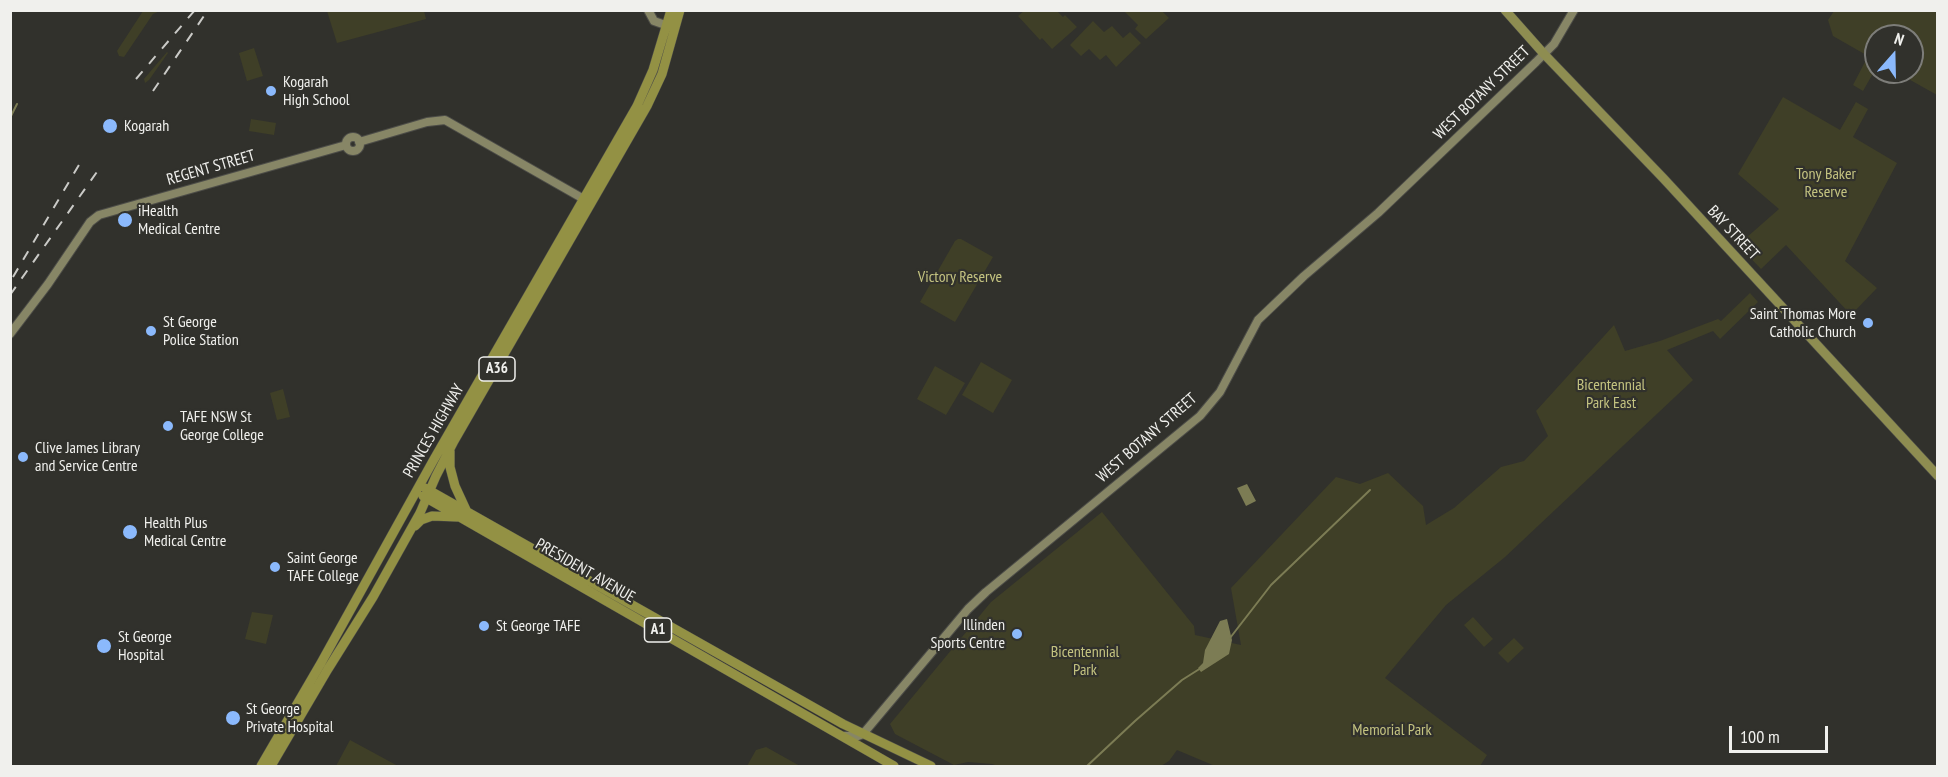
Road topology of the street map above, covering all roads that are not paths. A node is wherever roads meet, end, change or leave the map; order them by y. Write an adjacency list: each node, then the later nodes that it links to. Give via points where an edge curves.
1 (648, 10): 6 (main road, via 654,21)
2 (671, 10): 6 (highway, PRINCES HIGHWAY / A36)
3 (681, 10): 6 (highway, PRINCES HIGHWAY / A36)
4 (1505, 10): 7 (main road, BAY STREET)
5 (1574, 10): 7 (main road, WEST BOTANY STREET)
6 (671, 27): 8 (highway, PRINCES HIGHWAY / A36, via 646,90)
7 (1544, 54): 11 (main road, BAY STREET); 19 (main road, WEST BOTANY STREET, via 1378,213 1258,320 1220,392 1200,416 968,609)
8 (588, 201): 9 (main road, REGENT STREET, via 445,120 359,142 352,137 346,145 95,217); 10 (highway, PRINCES HIGHWAY / A36); 12 (highway, PRINCES HIGHWAY / A36)
9 (10, 334)
10 (450, 448): 13 (highway, PRINCES HIGHWAY / A36); 14 (highway, via 455,486)
11 (1938, 477)
12 (418, 489): 13 (highway, PRESIDENT AVENUE); 21 (highway, PRINCES HIGHWAY)
13 (428, 494): 14 (highway, PRESIDENT AVENUE / A1); 15 (highway, PRESIDENT AVENUE / A1); 16 (highway, PRINCES HIGHWAY / A1)
14 (467, 512): 17 (highway, PRESIDENT AVENUE / A1)
15 (457, 517): 16 (highway, A1, via 436,515 421,520); 20 (highway, PRESIDENT AVENUE / A1)
16 (410, 531): 22 (highway, PRINCES HIGHWAY / A1)
17 (602, 589): 18 (highway, PRESIDENT AVENUE / A1); 19 (highway, PRESIDENT AVENUE / A1)
18 (650, 618)
19 (863, 734): 20 (main road); 24 (highway, PRESIDENT AVENUE / A1)
20 (842, 736): 23 (highway, PRESIDENT AVENUE / A1)
21 (261, 766)
22 (272, 766)
23 (894, 766)
24 (931, 766)

